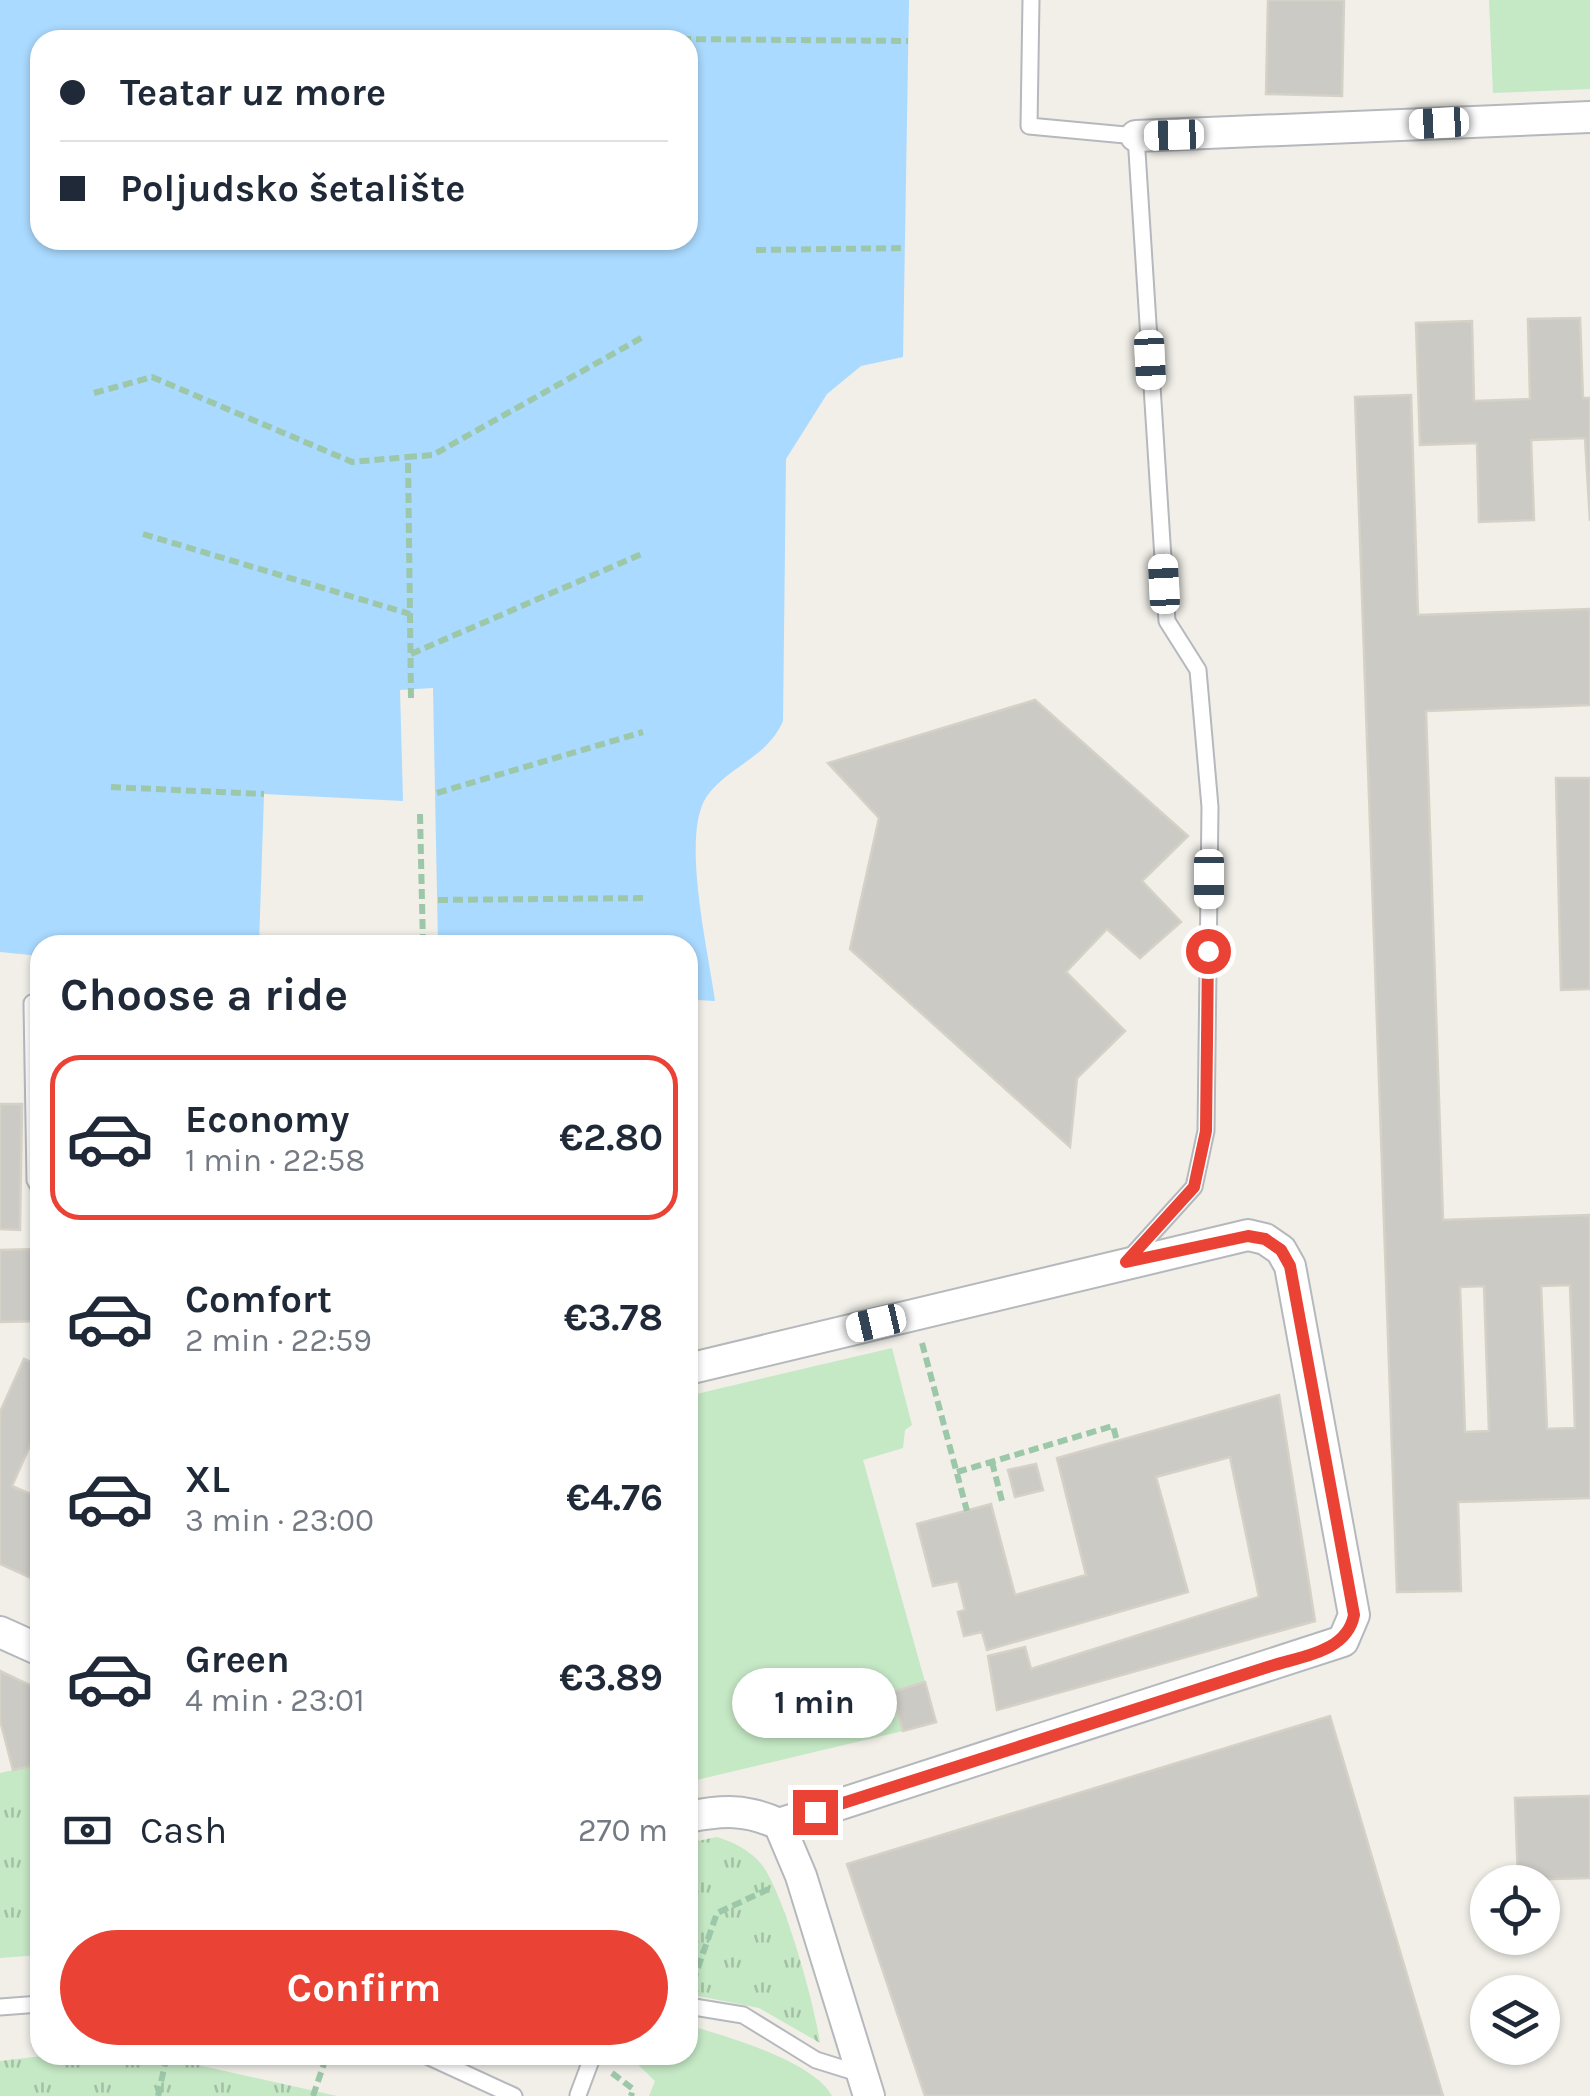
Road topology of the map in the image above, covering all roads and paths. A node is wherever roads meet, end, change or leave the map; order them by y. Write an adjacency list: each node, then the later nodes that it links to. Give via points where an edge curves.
1 (1031, 0): 5 (lane, via 1029,126)
2 (698, 39): 3 (path)
3 (908, 41)
4 (1590, 117): 5 (street)
5 (1136, 136): 24 (lane, via 1166,621 1198,670 1209,845 1206,1131 1194,1187)
6 (905, 248): 7 (path)
7 (756, 250)
8 (643, 337): 10 (path, via 433,455)
9 (94, 392): 10 (path, via 152,377 352,462)
10 (408, 457): 13 (path)
11 (142, 534): 13 (path)
12 (644, 553): 14 (path)
13 (410, 614): 14 (path)
14 (411, 654): 15 (path)
15 (411, 698)
16 (643, 732): 18 (path)
17 (111, 787): 19 (path)
18 (437, 792)
19 (264, 794)
20 (420, 814): 23 (path)
21 (647, 898): 22 (path)
22 (438, 900)
23 (423, 935)
24 (1126, 1262): 25 (street); 35 (street, via 1248,1236 1281,1250 1305,1340 1354,1615 1343,1642)
25 (914, 1314): 26 (street); 29 (path)
26 (698, 1367)
27 (1117, 1441): 28 (path, via 1113,1426)
28 (992, 1462): 29 (path); 30 (path)
29 (957, 1472): 31 (path)
30 (1002, 1501)
31 (967, 1511)
32 (0, 1632): 33 (street)
33 (30, 1646)
34 (698, 1815): 35 (street, via 753,1812)
35 (779, 1824): 36 (street)
36 (801, 1876): 37 (path, via 717,1913); 46 (street)
37 (698, 1968)
38 (30, 2004): 39 (lane)
39 (0, 2006)
40 (698, 2008): 46 (lane, via 743,2015)
41 (165, 2065): 49 (path)
42 (324, 2065): 47 (path)
43 (447, 2065): 50 (lane)
44 (589, 2065): 48 (lane)
45 (606, 2068): 51 (path, via 633,2089)
46 (865, 2085)
47 (314, 2093)
48 (578, 2095)
49 (158, 2096)
50 (514, 2096)
51 (631, 2096)

